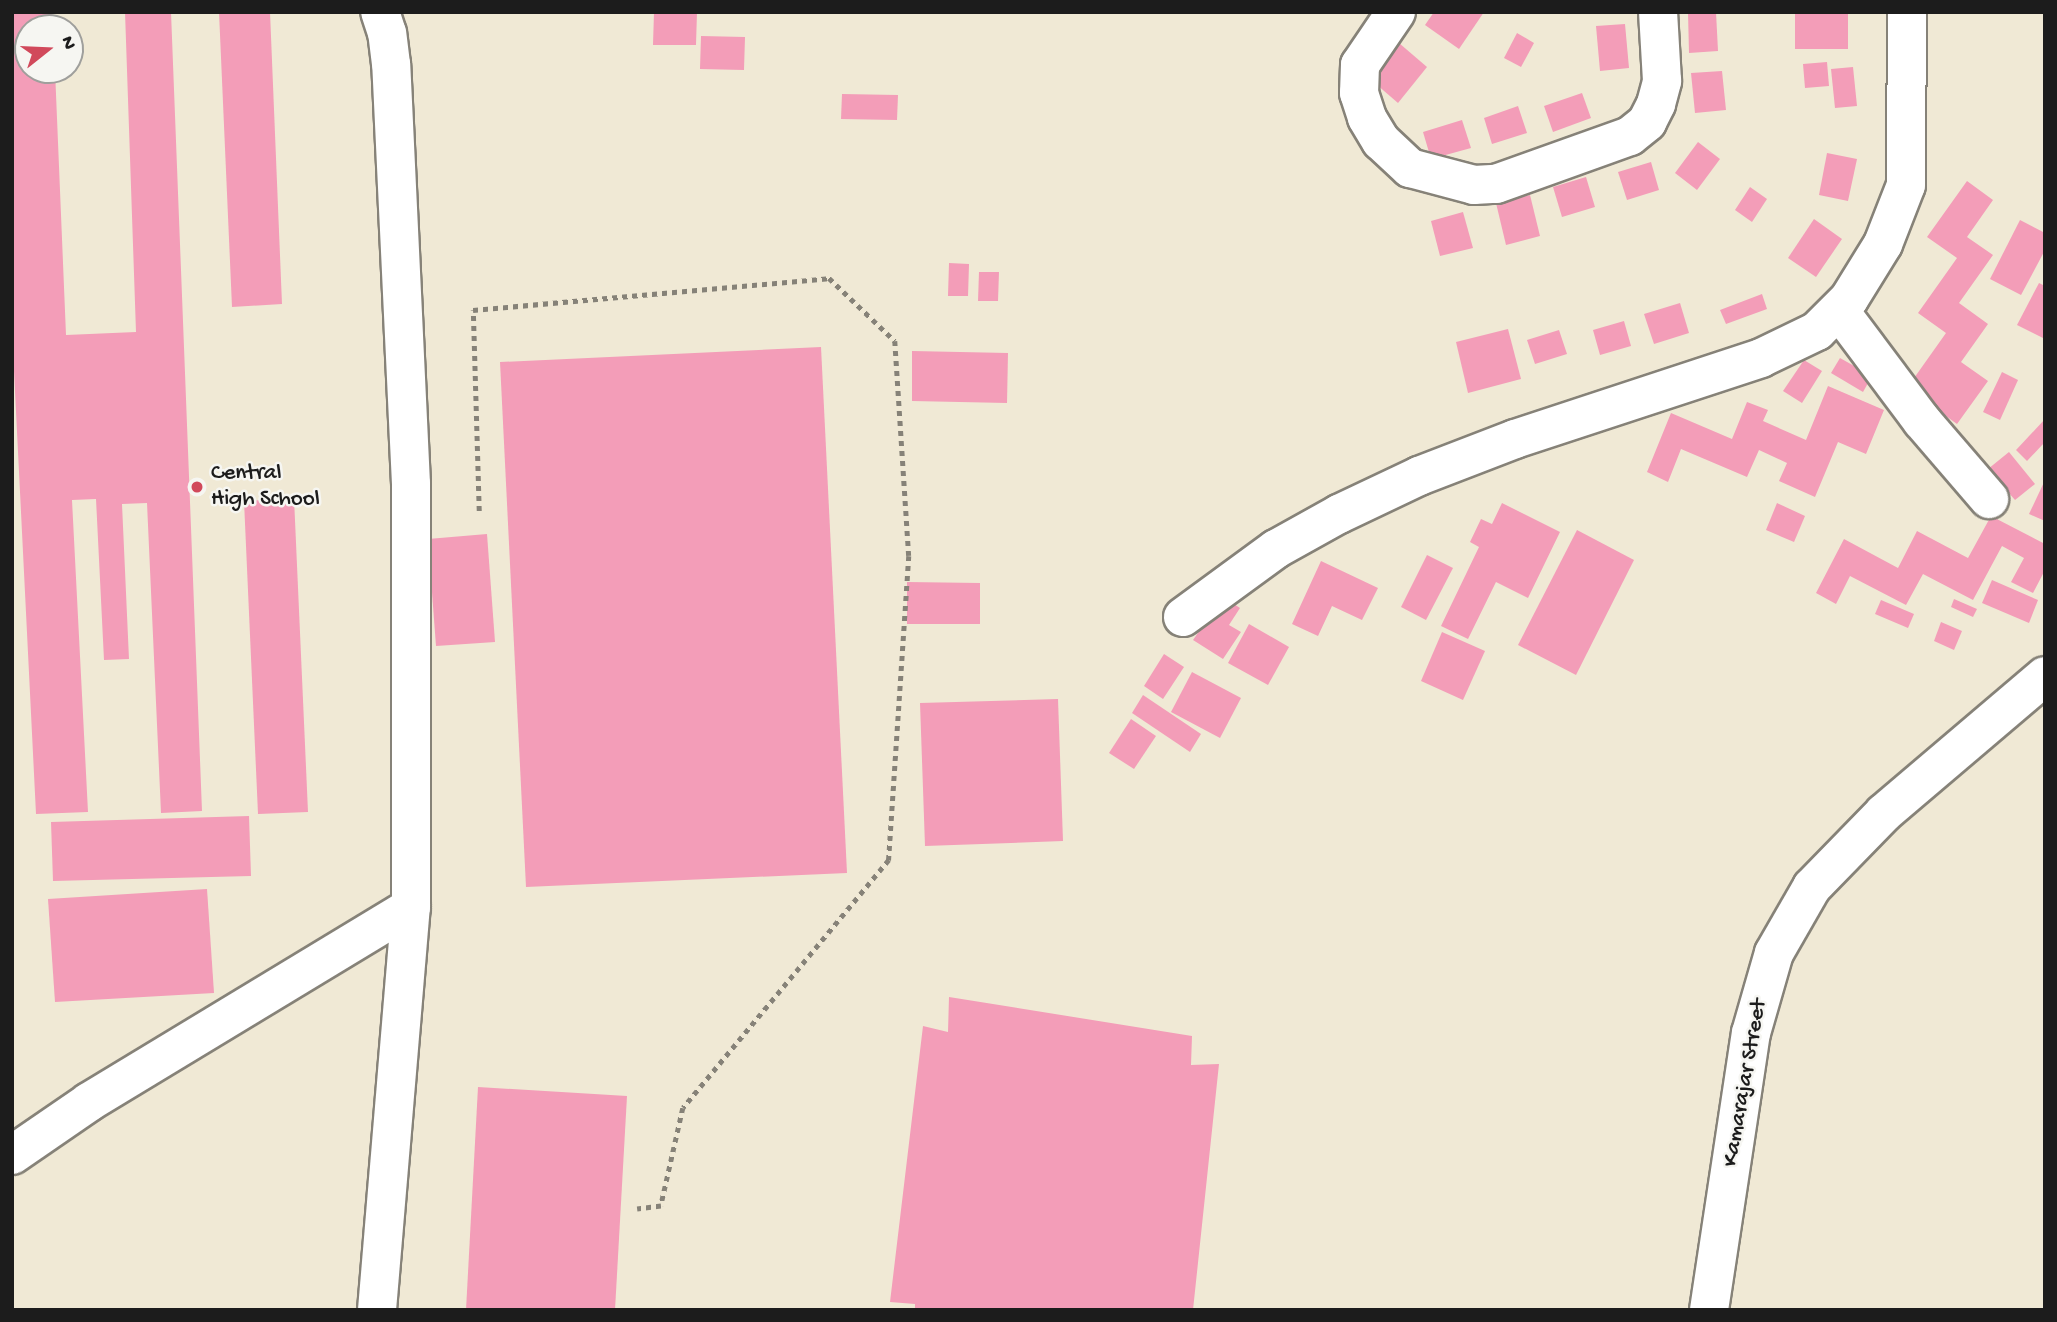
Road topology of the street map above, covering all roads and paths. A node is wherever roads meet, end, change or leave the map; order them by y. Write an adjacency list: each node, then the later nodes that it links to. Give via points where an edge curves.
1 (380, 12): 10 (street, via 390,64 411,484)
2 (1396, 12): 3 (street, via 1360,65 1359,93 1367,118 1381,141 1410,168 1474,185 1496,184 1611,143 1630,136 1647,122 1662,81)
3 (1658, 12)
4 (1907, 12): 5 (street, via 1906,185 1883,244)
5 (1839, 310): 6 (street, via 1922,421); 8 (street, via 1817,331 1761,358 1515,439 1419,476 1276,550)
6 (1989, 499)
7 (479, 511): 12 (path, via 473,310 830,278 895,341 908,556 889,860 683,1108 661,1206)
8 (1183, 617)
9 (2045, 676): 14 (street, Kamarajar Street, via 1884,813 1812,887 1774,953 1751,1033)
10 (411, 907): 11 (street, via 89,1102); 13 (street)
11 (12, 1155)
12 (637, 1209)
13 (377, 1310)
14 (1709, 1310)

